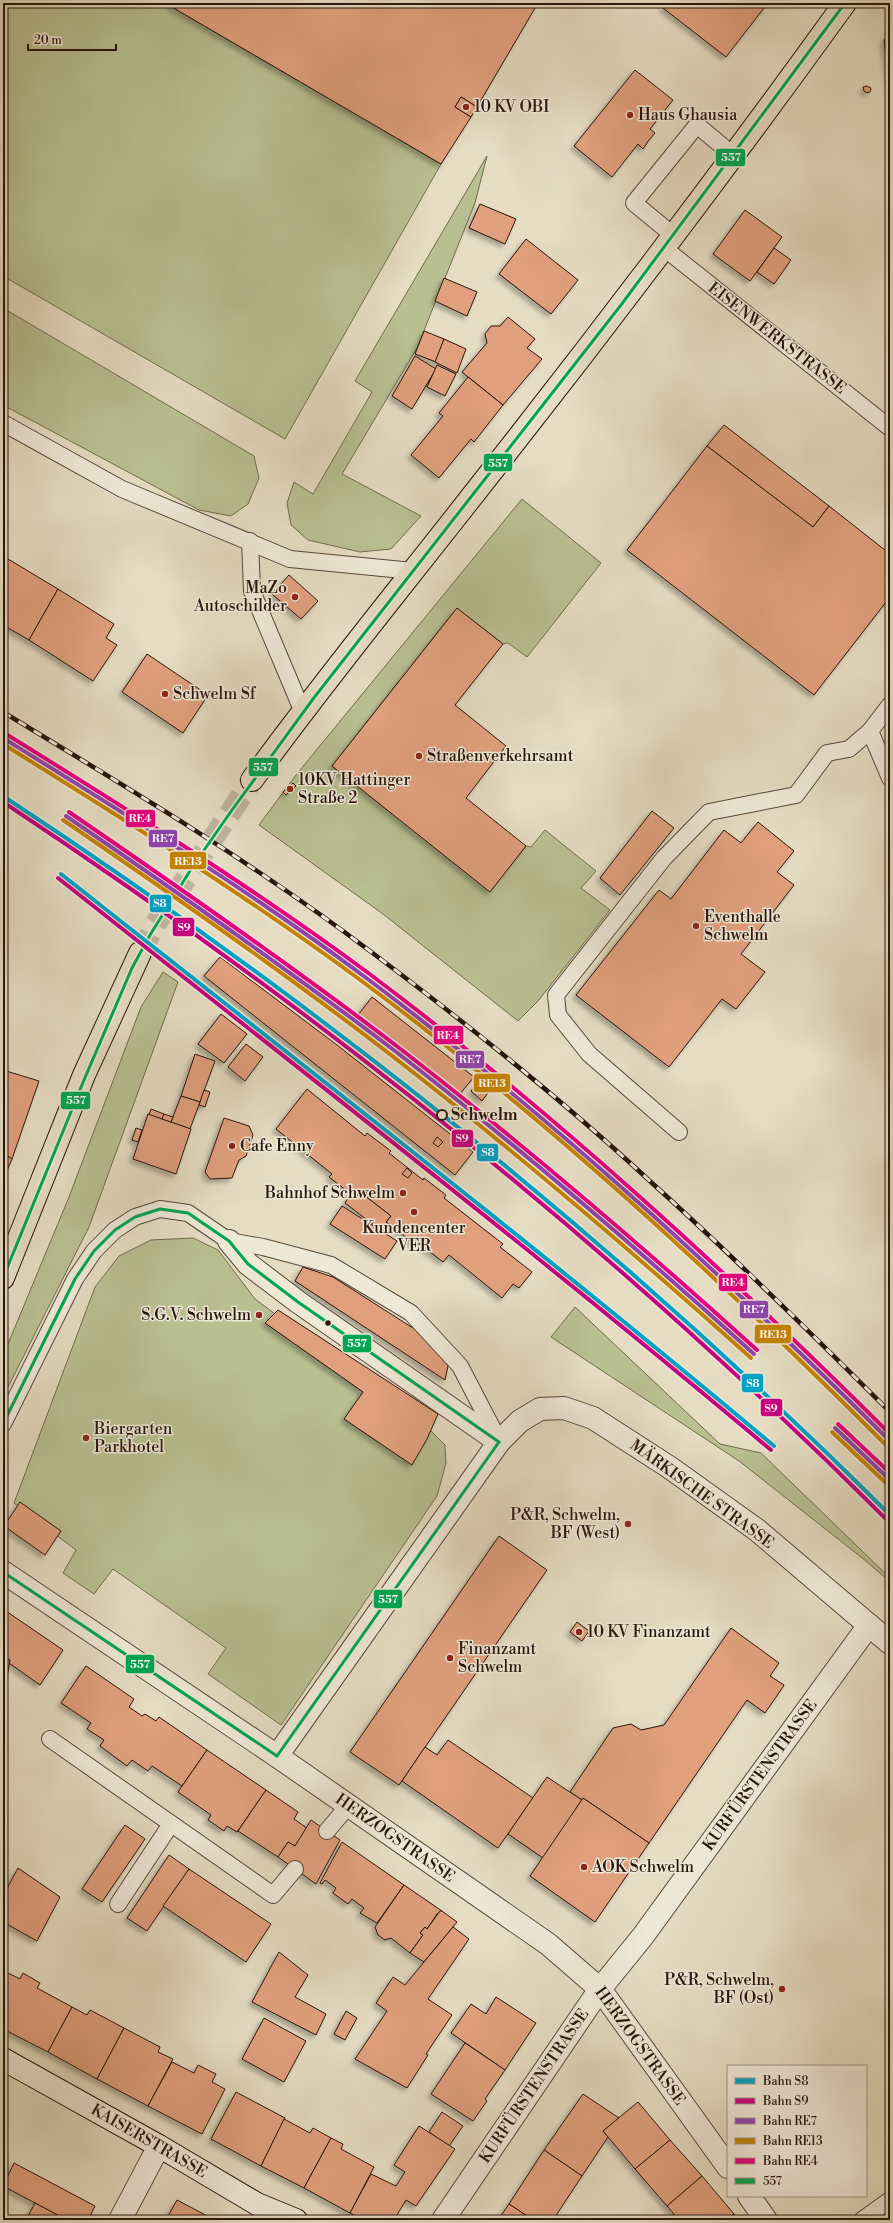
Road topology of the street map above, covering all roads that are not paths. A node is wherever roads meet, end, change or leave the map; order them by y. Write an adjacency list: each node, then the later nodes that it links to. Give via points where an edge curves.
1 (845, 3): 2 (main road)
2 (734, 156): 3 (main road); 3 (lane, EISENWERKSTRASSE, via 697,125 634,203)
3 (669, 242): 5 (lane, EISENWERKSTRASSE); 7 (main road)
4 (3, 422): 6 (lane, via 122,489)
5 (890, 428)
6 (250, 541): 7 (lane, via 290,559); 9 (lane, via 252,591)
7 (413, 571): 9 (main road)
8 (890, 705): 10 (lane)
9 (302, 710): 12 (main road)
10 (870, 731): 11 (lane); 14 (lane, via 849,749 827,753 796,796 709,812 664,858 556,995 558,1015 589,1054)
11 (890, 778)
12 (252, 780)
13 (140, 953): 16 (main road, via 84,1076)
14 (679, 1132)
15 (229, 1241): 17 (lane, via 188,1213 160,1209 135,1217 115,1230 94,1251 76,1279); 18 (street, via 248,1264 298,1302); 18 (lane, via 263,1247 331,1266 411,1313 460,1366)
16 (3, 1278)
17 (3, 1424)
18 (499, 1442): 20 (street, MÄRKISCHE STRASSE, via 520,1421 540,1409 564,1408 593,1418 669,1467 757,1530); 23 (street, MÄRKISCHE STRASSE)
19 (3, 1572): 23 (street, HERZOGSTRASSE)
20 (869, 1625): 21 (street, MÄRKISCHE STRASSE); 29 (street, KURFÜRSTENSTRASSE, via 643,1936)
21 (890, 1643)
22 (50, 1739): 25 (lane)
23 (277, 1756): 24 (street, HERZOGSTRASSE)
24 (348, 1806): 26 (lane); 29 (street, HERZOGSTRASSE, via 548,1944)
25 (171, 1824): 27 (lane, via 273,1895); 28 (lane)
26 (327, 1831)
27 (295, 1869)
28 (118, 1904)
29 (600, 1989): 32 (street, HERZOGSTRASSE); 37 (street, KURFÜRSTENSTRASSE)
30 (3, 2059): 31 (street, KAISERSTRASSE)
31 (159, 2146): 35 (street); 36 (street, KAISERSTRASSE, via 257,2204)
32 (727, 2166)
33 (750, 2197): 38 (street)
34 (890, 2200): 39 (lane)
35 (120, 2220)
36 (296, 2220)
37 (443, 2220)
38 (766, 2220)
39 (862, 2220)

